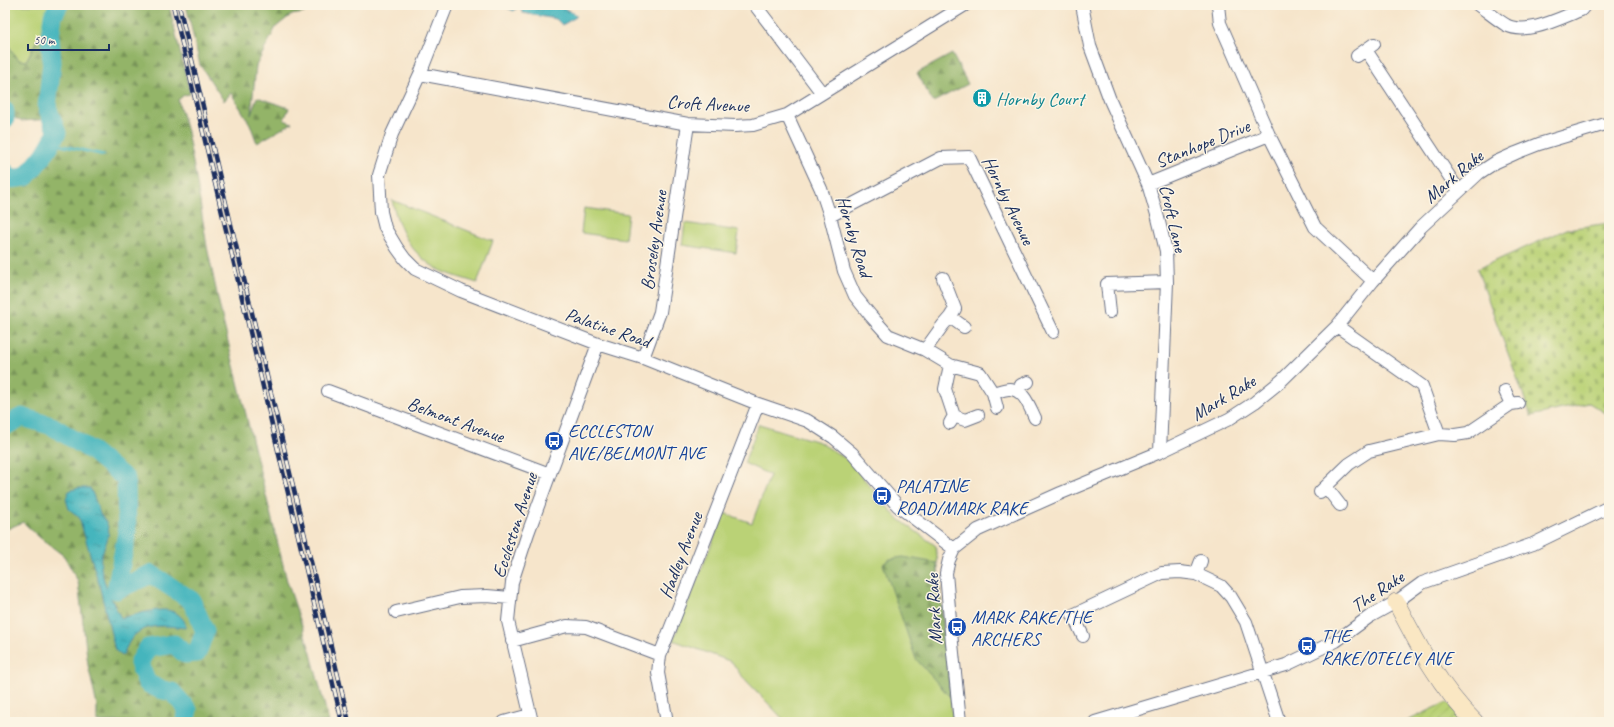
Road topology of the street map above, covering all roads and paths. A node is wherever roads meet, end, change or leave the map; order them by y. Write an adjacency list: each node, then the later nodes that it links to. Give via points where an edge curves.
1 (447, 5): 9 (street, Palatine Road)
2 (755, 5): 10 (street)
3 (965, 5): 10 (street, Croft Avenue)
4 (1082, 5): 15 (street, Croft Lane, via 1090,46 1110,100)
5 (1218, 5): 14 (street, Stanhope Drive, via 1220,23)
6 (1478, 5): 7 (street, via 1508,26 1522,28 1537,27 1580,10)
7 (1585, 5)
8 (1366, 50): 16 (street)
9 (420, 74): 13 (street, Croft Avenue); 26 (street, Palatine Road, via 392,134 379,175 380,212 396,248 415,269 460,291)
10 (822, 93): 11 (street, Croft Avenue)
11 (787, 115): 13 (street, Croft Avenue, via 753,125); 17 (street, Hornby Road)
12 (1609, 123): 16 (street, Mark Rake, via 1539,144 1496,162)
13 (688, 124): 28 (street, Broseley Avenue, via 666,282 660,312)
14 (1269, 135): 15 (street, Stanhope Drive); 19 (street, Stanhope Drive, via 1315,227)
15 (1148, 184): 20 (street, Croft Lane, via 1166,252)
16 (1459, 191): 19 (street, Mark Rake, via 1421,227)
17 (830, 216): 25 (street, Hornby Avenue, via 941,158 969,157); 27 (street, Hornby Road, via 844,271 855,296 888,335)
18 (943, 278): 22 (street, via 955,309)
19 (1373, 281): 23 (street, Mark Rake)
20 (1167, 282): 21 (street, via 1107,284); 40 (street, Croft Lane)
21 (1110, 312)
22 (950, 317): 24 (street); 27 (street)
23 (1337, 326): 39 (street, via 1422,386); 40 (street, Mark Rake, via 1281,381 1255,402 1229,420)
24 (964, 327)
25 (1053, 332)
26 (598, 344): 28 (street, Palatine Road); 41 (street, Eccleston Avenue)
27 (925, 350): 29 (street, Hornby Road)
28 (642, 358): 35 (street, Palatine Road)
29 (950, 365): 34 (street, Hornby Road, via 980,373); 37 (street, via 945,389 952,420 965,420)
30 (1028, 382): 33 (street, via 1021,385)
31 (328, 391): 41 (street, Belmont Avenue, via 347,403)
32 (1505, 391): 39 (street, via 1514,404 1468,433)
33 (1019, 392): 34 (street, via 1008,389); 38 (street, via 1026,399)
34 (993, 393): 36 (street, Hornby Road)
35 (758, 404): 44 (street, Palatine Road, via 808,421 833,437 852,452 898,506); 52 (street, Hadley Avenue)
36 (997, 408)
37 (978, 415)
38 (1035, 418)
39 (1439, 434): 42 (street, via 1369,451 1349,464 1323,489)
40 (1160, 452): 44 (street, Mark Rake, via 978,530)
41 (550, 474): 47 (street, Eccleston Avenue, via 512,582)
42 (1340, 505)
43 (1609, 507): 48 (street, The Rake, via 1533,544 1422,582)
44 (954, 550): 57 (street, Mark Rake, via 946,573)
45 (1201, 560): 46 (street)
46 (1196, 574): 50 (street, via 1162,573 1073,615); 53 (street, via 1221,586 1231,597 1246,622)
47 (510, 598): 49 (street, via 460,597); 51 (street, Eccleston Avenue, via 508,621)
48 (1396, 602): 53 (street, The Rake, via 1369,617 1336,641 1286,665); 60 (street, via 1424,655 1443,684 1460,708)
49 (396, 612)
50 (1083, 636)
51 (512, 641): 52 (street, via 568,626 586,627); 54 (street, Eccleston Avenue)
52 (660, 655): 56 (street, Hadley Avenue, via 658,673)
53 (1263, 672): 58 (street, The Rake); 59 (street)
54 (531, 718): 55 (street)
55 (504, 722)
56 (667, 722)
57 (960, 722)
58 (1095, 722)
59 (1279, 722)
60 (1475, 722)

